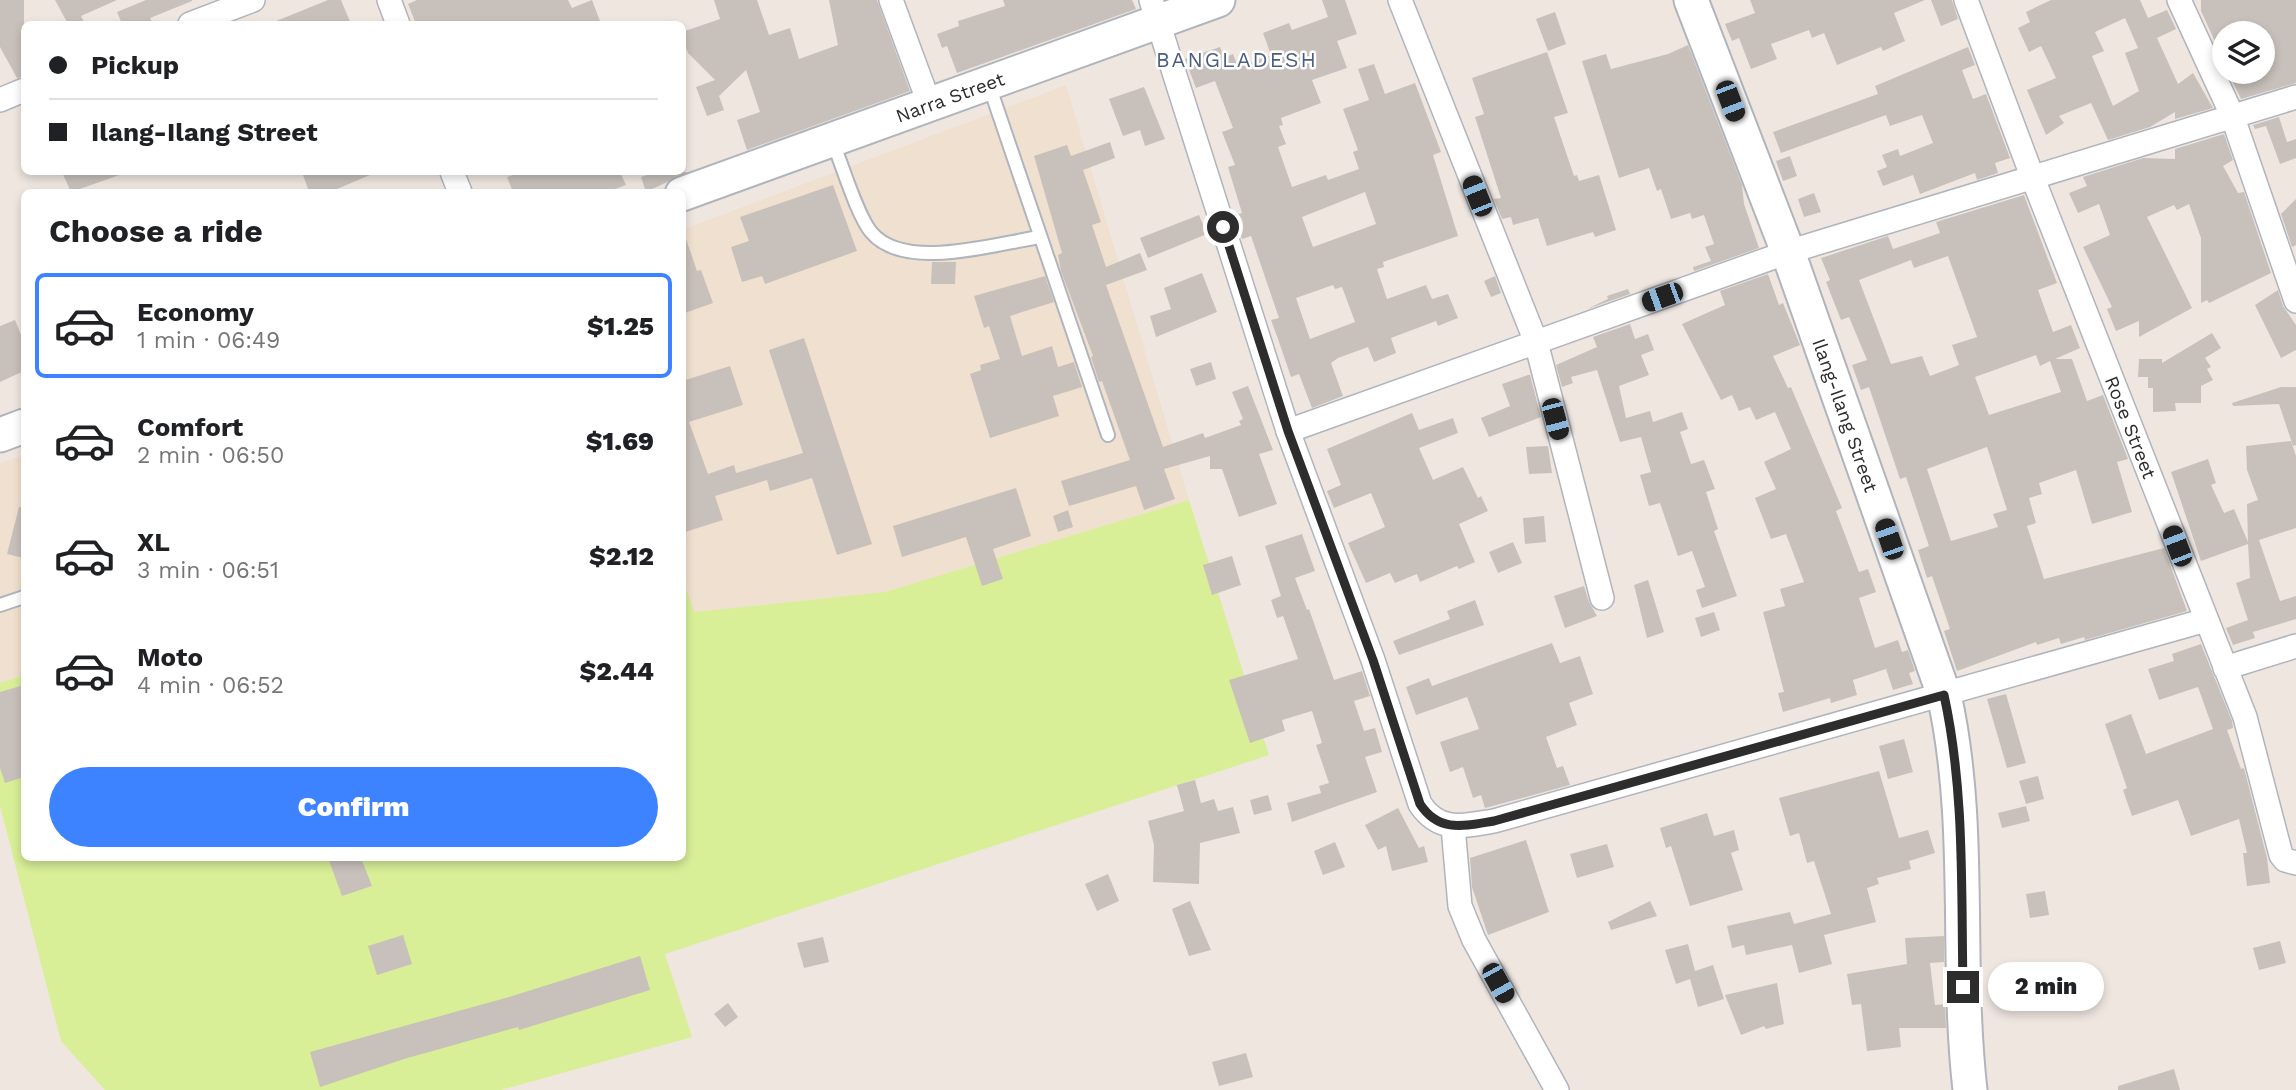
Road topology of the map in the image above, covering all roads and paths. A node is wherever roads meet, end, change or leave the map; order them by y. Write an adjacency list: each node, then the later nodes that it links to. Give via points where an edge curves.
1 (253, 0): 10 (street)
2 (389, 0): 11 (street)
3 (891, 0): 16 (street)
4 (1218, 0): 9 (main road, Narra Street)
5 (1399, 0): 24 (street)
6 (1691, 0): 22 (main road, Ilang-Ilang Street)
7 (1966, 0): 19 (street, Rose Street)
8 (2179, 0): 17 (street)
9 (1155, 11): 12 (main road, Narra Street); 26 (street)
10 (198, 21)
11 (397, 21)
12 (988, 82): 16 (main road, Narra Street); 21 (lane)
13 (21, 91): 15 (street)
14 (2296, 97): 17 (street)
15 (0, 100)
16 (929, 103): 18 (main road, Narra Street)
17 (2232, 115): 19 (street); 23 (street)
18 (831, 139): 20 (main road, Narra Street); 21 (lane, via 869,230 885,245 905,253 929,253)
19 (2032, 176): 22 (street); 32 (street, Rose Street)
20 (686, 193)
21 (1041, 237): 28 (lane)
22 (1788, 252): 24 (street); 35 (main road, Ilang-Ilang Street)
23 (2296, 301)
24 (1535, 342): 26 (street); 30 (street)
25 (21, 427): 27 (main road)
26 (1288, 431): 36 (street, via 1373,660 1420,804 1429,817)
27 (0, 435)
28 (1108, 436)
29 (21, 598): 31 (lane)
30 (1602, 598)
31 (0, 605)
32 (2206, 620): 34 (street, Rose Street); 35 (street)
33 (2296, 646): 34 (street)
34 (2225, 668): 37 (street, Rose Street, via 2263,776 2279,849)
35 (1944, 695): 36 (street, via 1494,821); 39 (main road, Ilang-Ilang Street, via 1959,803 1964,1040)
36 (1452, 827): 38 (street, via 1460,906)
37 (2291, 862)
38 (1557, 1090)
39 (1970, 1090)

